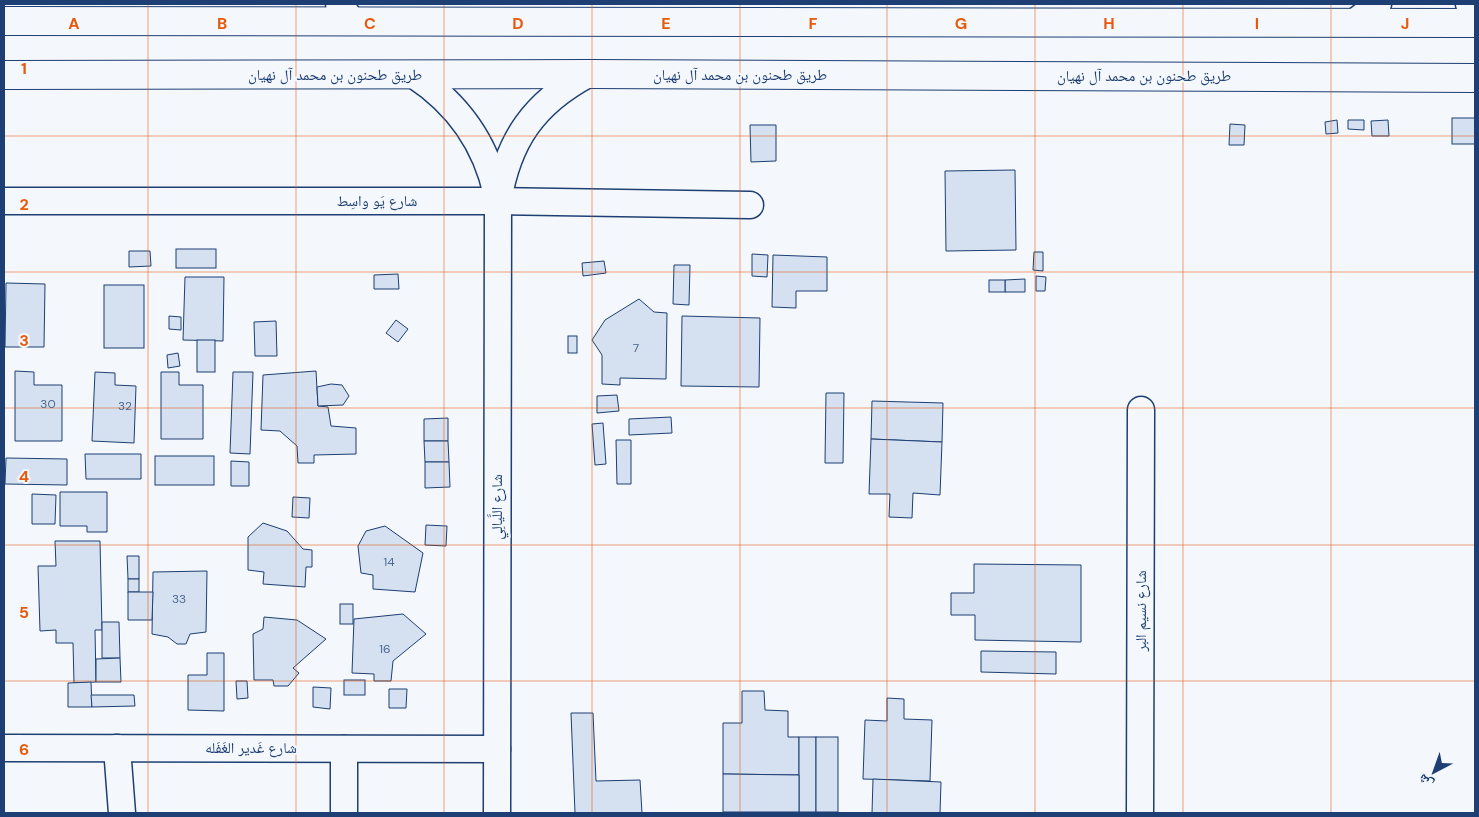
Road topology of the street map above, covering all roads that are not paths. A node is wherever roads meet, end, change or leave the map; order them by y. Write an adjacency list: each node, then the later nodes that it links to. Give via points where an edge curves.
1 (1378, 4): 7 (street)
2 (1469, 4): 3 (street)
3 (1475, 8)
4 (305, 12): 5 (main road); 6 (main road)
5 (346, 12): 7 (main road)
6 (4, 21)
7 (1355, 22): 8 (main road)
8 (1475, 23)
9 (4, 74): 11 (main road, طريق طحنون بن محمد آل نهيان)
10 (588, 74): 11 (main road, طريق طحنون بن محمد آل نهيان); 12 (main road, طريق طحنون بن محمد آل نهيان); 14 (street, شارع اللَّيالِي, via 550,98 525,125 502,174)
11 (414, 75): 14 (street, شارع اللَّيالِي, via 444,97 464,119 486,158)
12 (1475, 78)
13 (4, 201): 14 (street, شارع يَو واسِط)
14 (498, 201): 15 (street, شارع يَو واسِط); 20 (street, شارع اللَّيالِي)
15 (750, 205)
16 (1140, 410): 24 (street, شارع نسيم البر)
17 (4, 748): 18 (street, شارع غَدير الغَفَله)
18 (118, 748): 19 (street, شارع غَدير الغَفَله); 21 (street)
19 (344, 749): 20 (street, شارع غَدير الغَفَله); 22 (street)
20 (497, 749): 23 (street, شارع اللَّيالِي)
21 (122, 813)
22 (344, 813)
23 (497, 813)
24 (1140, 813)

